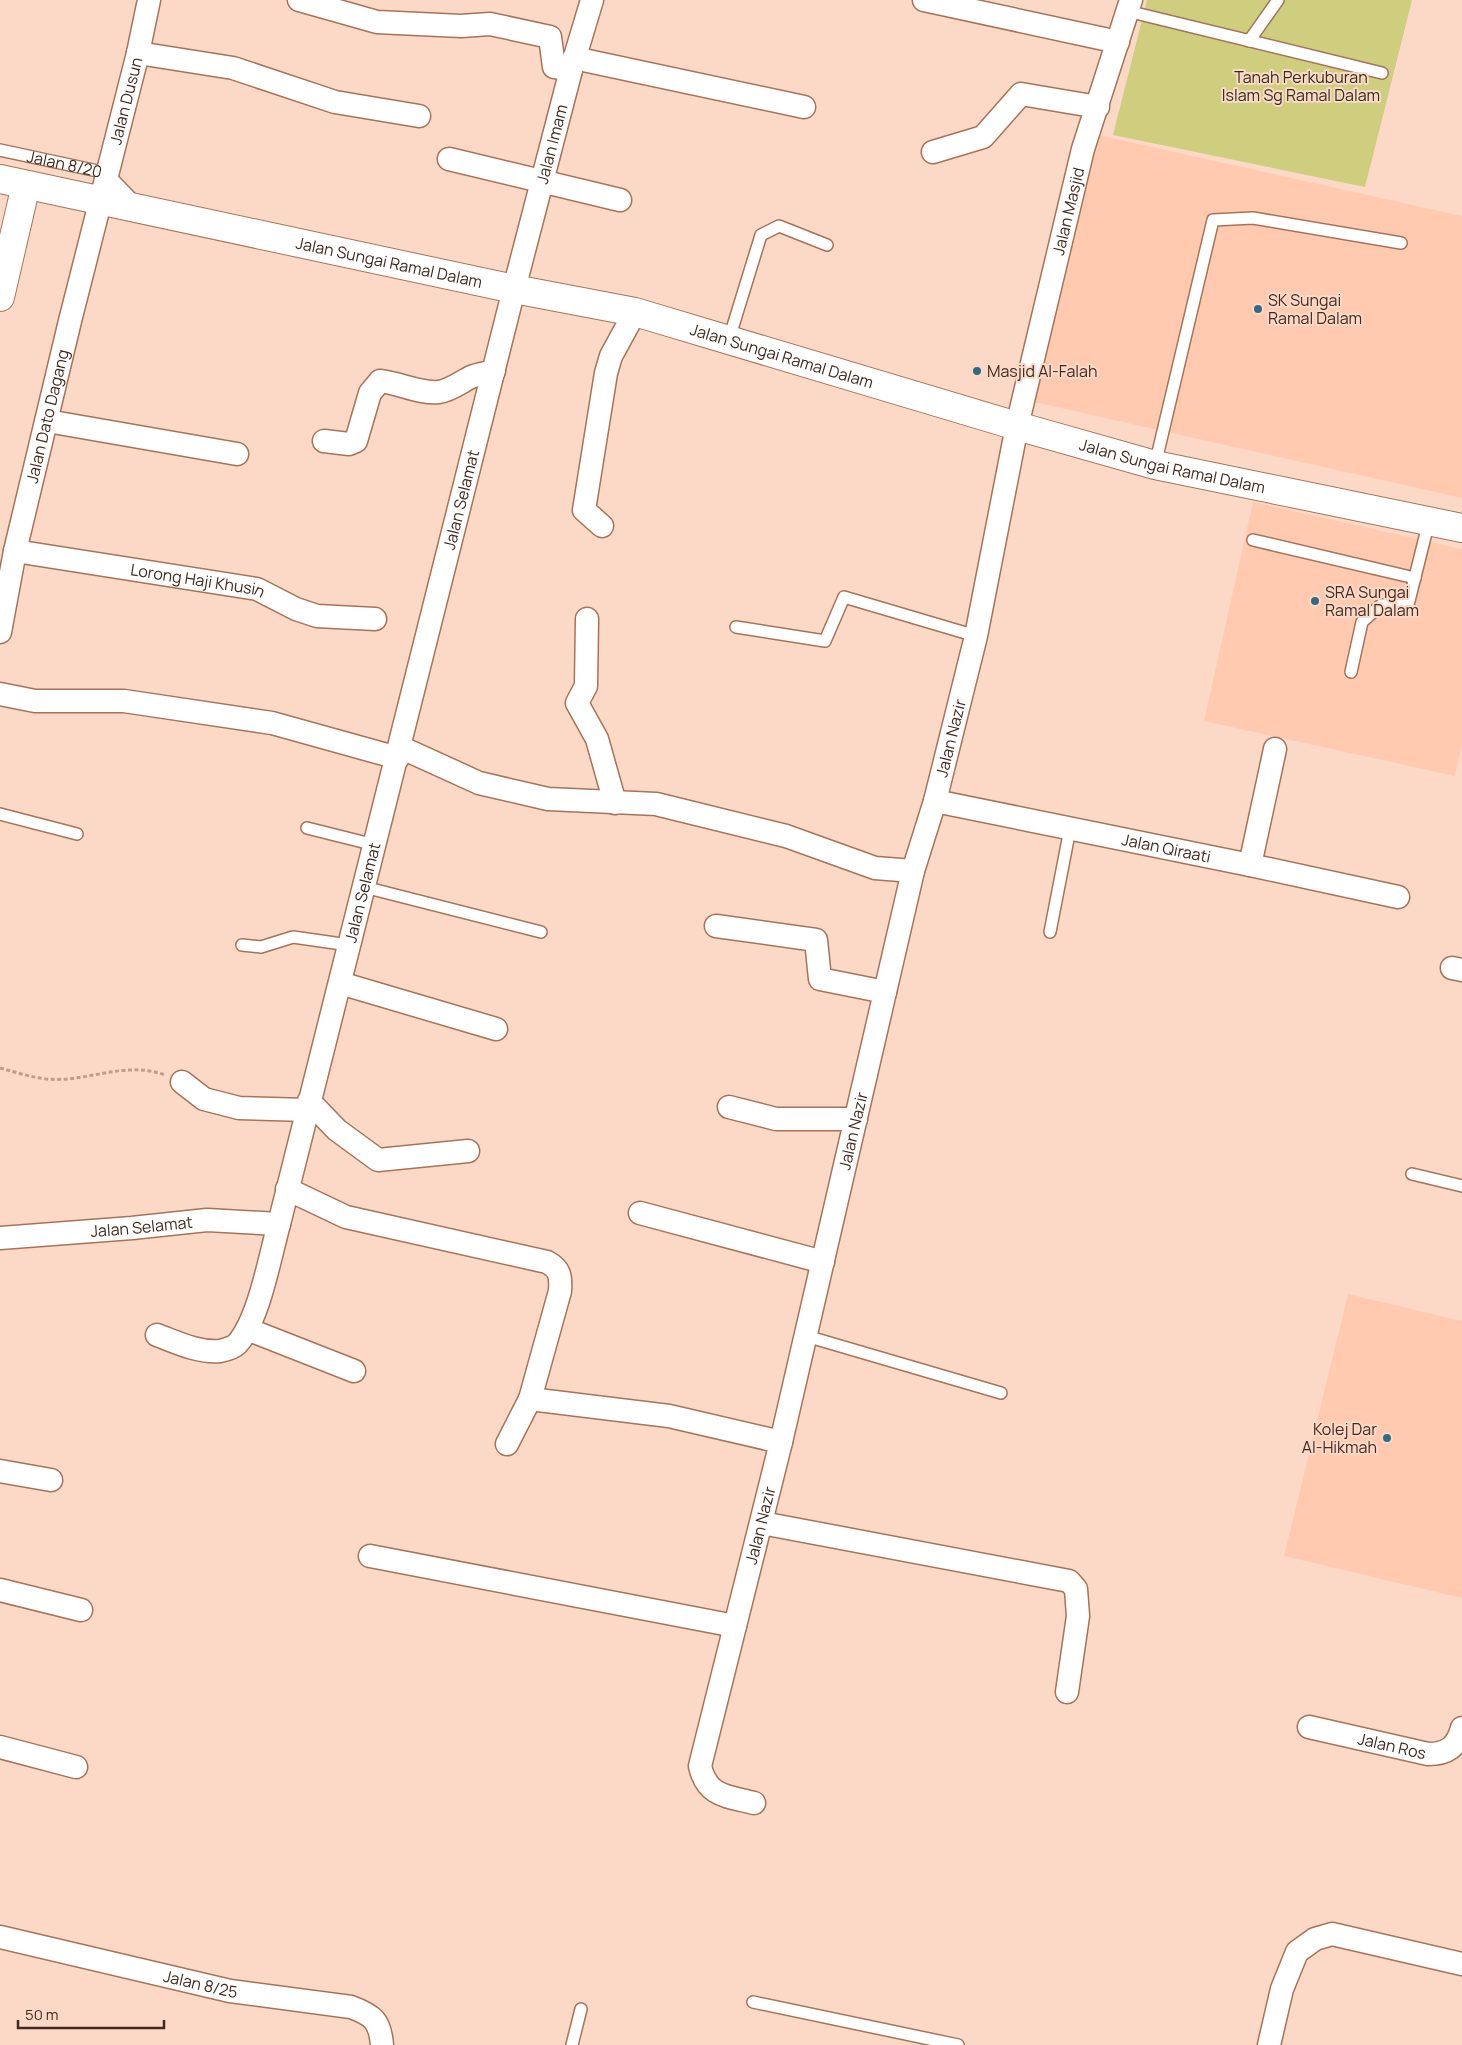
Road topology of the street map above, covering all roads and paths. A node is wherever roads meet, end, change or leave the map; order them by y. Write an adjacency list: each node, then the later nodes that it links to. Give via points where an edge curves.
1 (149, 0): 9 (street, Jalan Dusun)
2 (299, 0): 10 (street, via 377,22 461,26 490,24 550,37 554,67)
3 (592, 0): 10 (street, Jalan Imam)
4 (924, 0): 8 (street)
5 (1278, 0): 7 (lane)
6 (1129, 6): 7 (lane); 8 (street, Jalan Masjid)
7 (1249, 41): 11 (lane)
8 (1118, 42): 13 (street, Jalan Masjid)
9 (138, 53): 14 (street, via 233,68 335,102); 18 (street, Jalan Dusun)
10 (572, 64): 12 (street); 19 (street, Jalan Imam)
11 (1382, 73)
12 (804, 107)
13 (1098, 107): 16 (street, via 1021,94 983,137); 32 (street, Jalan Masjid, via 1083,149)
14 (419, 116)
15 (0, 150): 18 (lane, Jalan 8/20)
16 (933, 152)
17 (449, 159): 19 (street)
18 (107, 173): 22 (street, Jalan Dusun); 23 (lane, Jalan 8/20)
19 (543, 181): 21 (street); 26 (street, Jalan Imam)
20 (13, 182): 22 (street, Jalan 8/20); 27 (street)
21 (620, 200)
22 (99, 201): 23 (street, Jalan Sungai Ramal Dalam); 31 (street, Jalan Dato Dagang)
23 (144, 210): 26 (street, Jalan Sungai Ramal Dalam)
24 (1402, 243): 35 (lane, via 1253,218 1213,220)
25 (827, 245): 29 (lane, via 779,226 761,235)
26 (514, 289): 28 (street, Jalan Sungai Ramal Dalam); 30 (street, Jalan Selamat)
27 (0, 296)
28 (634, 312): 29 (street, Jalan Sungai Ramal Dalam); 37 (street, via 611,356 606,373 584,510)
29 (729, 339): 32 (street, Jalan Sungai Ramal Dalam)
30 (494, 371): 33 (street, via 472,376 438,392 380,381 370,393 356,440 349,444); 50 (street, Jalan Selamat)
31 (47, 421): 34 (street); 40 (street, Jalan Dato Dagang)
32 (1017, 426): 35 (street, Jalan Sungai Ramal Dalam); 46 (street, Jalan Nazir)
33 (324, 441)
34 (237, 454)
35 (1155, 465): 36 (street, Jalan Sungai Ramal Dalam)
36 (1430, 521): 38 (street, Jalan Sungai Ramal Dalam); 41 (lane)
37 (602, 526)
38 (1462, 528)
39 (1254, 540): 41 (lane)
40 (15, 550): 42 (street, Lorong Haji Khusin, via 257,589 316,616); 44 (street, Jalan Dato Dagang)
41 (1415, 578): 47 (lane, via 1408,605 1381,605 1362,622)
42 (375, 619)
43 (587, 619): 52 (street, via 586,686 577,703 597,739)
44 (1, 624)
45 (736, 627): 46 (lane, via 825,641 844,597)
46 (976, 636): 51 (street, Jalan Nazir)
47 (1351, 672)
48 (0, 694): 50 (street, via 35,701 124,701 272,723)
49 (1275, 749): 58 (street)
50 (399, 752): 52 (street, via 479,783 548,799); 57 (street, Jalan Selamat)
51 (934, 801): 55 (street, Jalan Qiraati); 59 (street, Jalan Nazir)
52 (615, 803): 59 (street, via 656,804 786,836 875,868)
53 (0, 814): 56 (lane)
54 (308, 828): 57 (lane)
55 (1070, 829): 58 (street, Jalan Qiraati); 64 (lane)
56 (77, 834)
57 (375, 845): 60 (street, Jalan Selamat)
58 (1250, 865): 61 (street, Jalan Qiraati)
59 (913, 870): 68 (street, Jalan Nazir)
60 (364, 886): 63 (lane); 66 (street, Jalan Selamat)
61 (1398, 897)
62 (716, 926): 68 (street, via 816,940 820,979)
63 (540, 932)
64 (1050, 932)
65 (242, 945): 66 (lane, via 261,947 293,936)
66 (349, 945): 67 (street, Jalan Selamat)
67 (340, 983): 69 (street); 72 (street, Jalan Selamat)
68 (885, 992): 74 (street, Jalan Nazir)
69 (496, 1029)
70 (0, 1068): 71 (path, via 46,1079 123,1070 153,1071)
71 (182, 1082): 72 (street, via 204,1099 239,1108)
72 (308, 1106): 75 (street, via 378,1160); 78 (street, Jalan Selamat)
73 (729, 1107): 74 (street, via 776,1119)
74 (856, 1119): 82 (street, Jalan Nazir)
75 (468, 1151)
76 (1412, 1174): 77 (lane)
77 (1462, 1186)
78 (287, 1190): 80 (street, Jalan Selamat); 88 (street, via 346,1217 547,1262 556,1267 561,1276 560,1291)
79 (640, 1213): 82 (street)
80 (279, 1224): 81 (street, Jalan Selamat, via 207,1220); 83 (street)
81 (0, 1238)
82 (823, 1262): 85 (street, Jalan Nazir)
83 (247, 1329): 84 (street, via 236,1346 220,1351 192,1348); 86 (street)
84 (157, 1334)
85 (806, 1336): 87 (lane); 89 (street, Jalan Nazir)
86 (354, 1371)
87 (1002, 1393)
88 (530, 1399): 89 (street, via 670,1416); 90 (street)
89 (781, 1442): 93 (street, Jalan Nazir)
90 (507, 1444)
91 (0, 1471): 92 (street)
92 (51, 1480)
93 (762, 1523): 97 (street, Jalan Nazir); 98 (street, via 1069,1581 1076,1589 1078,1616)
94 (370, 1556): 97 (street)
95 (0, 1590): 96 (street)
96 (81, 1610)
97 (736, 1626): 103 (street, Jalan Nazir, via 700,1766 709,1788)
98 (1067, 1692)
99 (1309, 1728): 100 (street, Jalan Ros, via 1439,1754 1450,1750)
100 (1462, 1728)
101 (0, 1746): 102 (street)
102 (76, 1767)
103 (754, 1802)
104 (0, 1937): 108 (street, Jalan 8/25, via 230,1991 351,2007 376,2020)
105 (1462, 1964): 111 (street, via 1332,1934 1315,1939 1297,1952 1282,1989)
106 (753, 2002): 110 (lane)
107 (581, 2009): 109 (lane)
108 (382, 2045)
109 (572, 2045)
110 (958, 2045)
111 (1269, 2045)

